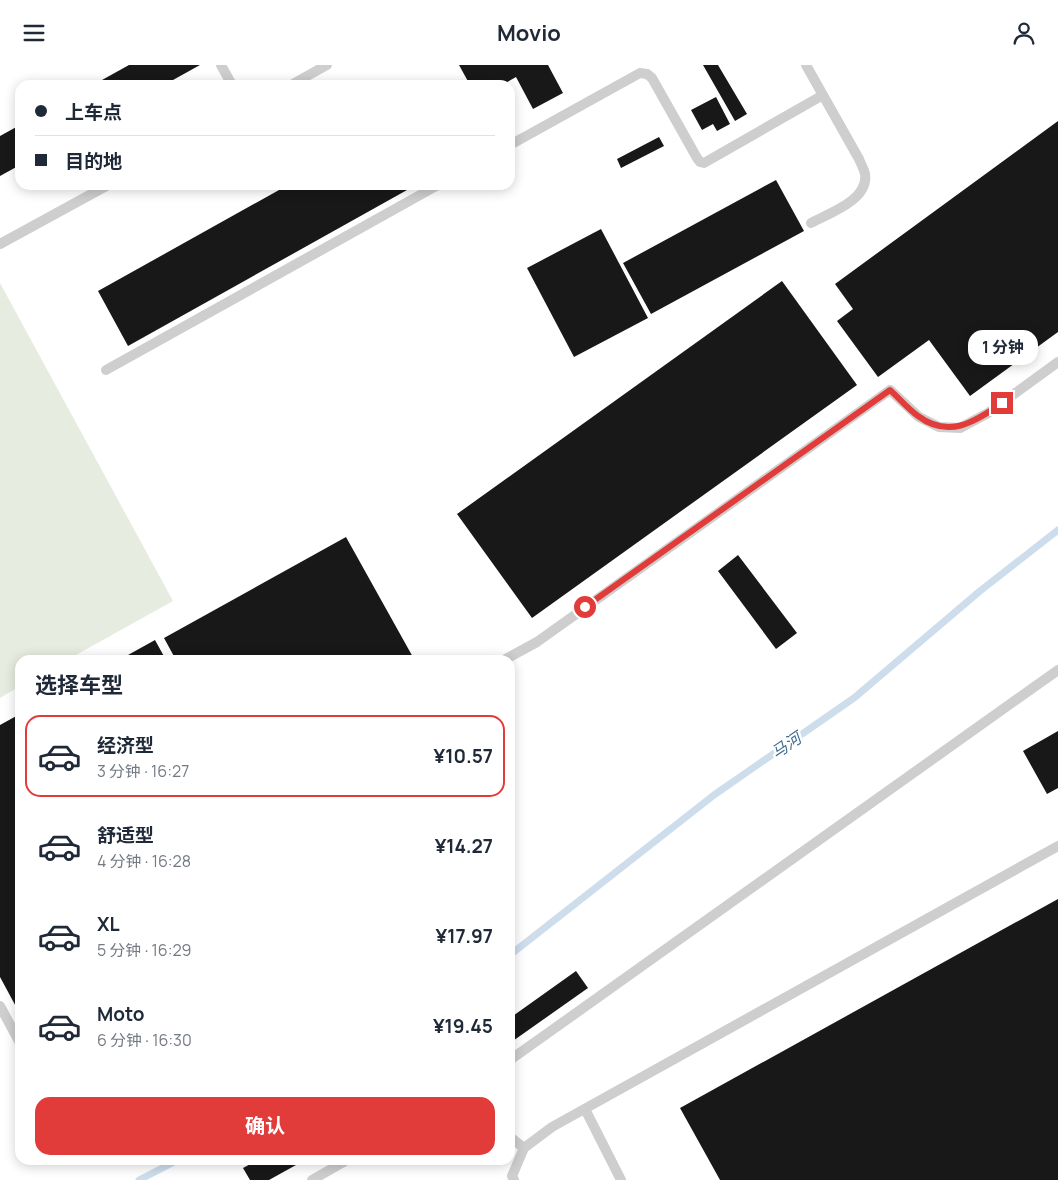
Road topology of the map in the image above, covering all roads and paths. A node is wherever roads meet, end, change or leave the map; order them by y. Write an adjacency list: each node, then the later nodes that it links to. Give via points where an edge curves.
1 (221, 65): 4 (lane)
2 (328, 65): 5 (lane)
3 (806, 65): 6 (lane)
4 (229, 80)
5 (300, 80)
6 (823, 95): 7 (lane, via 704,163 697,158 652,78 640,73); 10 (lane, via 865,175 857,198)
7 (515, 142)
8 (99, 190): 11 (lane)
9 (429, 190): 13 (lane)
10 (811, 223)
11 (0, 244)
12 (1058, 362): 14 (lane, via 988,413 960,427 938,427 918,417 890,390 537,641)
13 (106, 370)
14 (513, 655)
15 (1058, 670): 19 (lane)
16 (1058, 846): 20 (lane)
17 (0, 1007): 18 (lane)
18 (15, 1034)
19 (515, 1057)
20 (585, 1109): 22 (lane, via 552,1127); 26 (lane)
21 (515, 1141): 22 (lane)
22 (524, 1148): 25 (lane, via 512,1176)
23 (338, 1165): 24 (lane)
24 (312, 1180)
25 (514, 1180)
26 (621, 1180)

